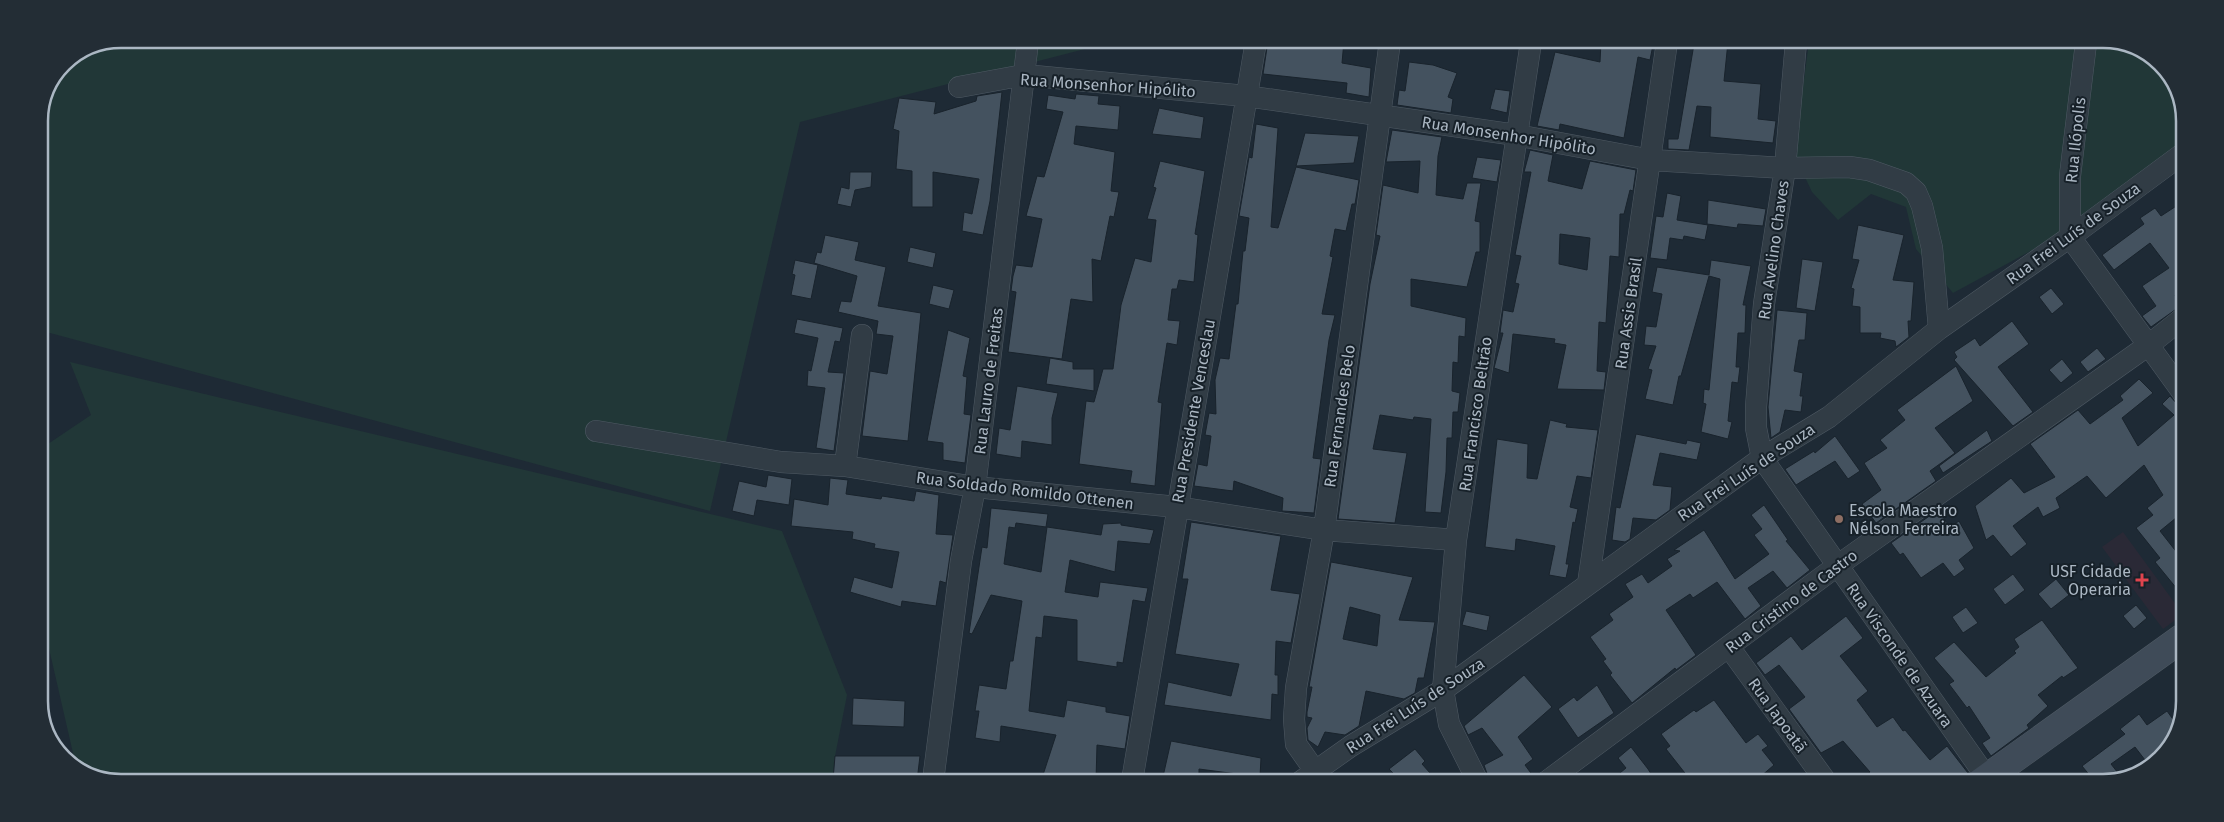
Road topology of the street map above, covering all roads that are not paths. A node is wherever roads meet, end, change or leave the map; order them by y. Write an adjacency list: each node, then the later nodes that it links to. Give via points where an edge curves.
1 (1027, 47): 8 (street, Rua Lauro de Freitas)
2 (1255, 47): 10 (street, Rua Presidente Venceslau)
3 (1389, 47): 11 (street, Rua Fernandes Belo)
4 (1530, 47): 12 (street, Rua Francisco Beltrão)
5 (1666, 47): 14 (street, Rua Assis Brasil)
6 (1796, 47): 15 (street, Rua Avelino Chaves)
7 (2086, 47): 16 (street, Rua Ilópolis, via 2070,176)
8 (1024, 75): 9 (street, Rua Monsenhor Hipólito); 10 (street, Rua Monsenhor Hipólito); 25 (street, Rua Lauro de Freitas)
9 (959, 87)
10 (1246, 96): 11 (street, Rua Monsenhor Hipólito); 26 (street, Rua Presidente Venceslau)
11 (1380, 114): 12 (street, Rua Monsenhor Hipólito); 27 (street, Rua Fernandes Belo)
12 (1516, 136): 14 (street, Rua Monsenhor Hipólito); 28 (street, Rua Francisco Beltrão)
13 (2176, 159): 16 (street, Rua Frei Luís de Souza)
14 (1651, 160): 15 (street, Rua Monsenhor Hipólito); 30 (street, Rua Assis Brasil)
15 (1785, 168): 18 (street, Rua Monsenhor Hipólito, via 1849,167 1893,178 1911,187 1922,206 1932,248); 23 (street, Rua Avelino Chaves, via 1764,304 1756,408)
16 (2070, 237): 18 (street, Rua Frei Luís de Souza); 20 (street)
17 (2176, 323): 20 (street, Rua Cristino de Castro)
18 (1939, 329): 23 (street, Rua Frei Luís de Souza, via 1829,417)
19 (862, 335): 24 (street)
20 (2150, 344): 21 (street); 29 (street, Rua Cristino de Castro)
21 (2176, 383)
22 (596, 431): 24 (street, Rua Soldado Romildo Ottenen, via 780,462)
23 (1762, 458): 29 (street, Rua Visconde de Azuara); 30 (street, Rua Frei Luís de Souza)
24 (845, 466): 25 (street, Rua Soldado Romildo Ottenen)
25 (975, 487): 26 (street, Rua Soldado Romildo Ottenen); 34 (street, Rua Lauro de Freitas, via 960,569)
26 (1176, 507): 27 (street, Rua Soldado Romildo Ottenen); 35 (street, Rua Presidente Venceslau)
27 (1324, 530): 28 (street, Rua Soldado Romildo Ottenen); 36 (street, Rua Fernandes Belo, via 1296,688 1294,719 1296,744)
28 (1456, 540): 33 (street, Rua Francisco Beltrão)
29 (1837, 566): 32 (street, Rua Cristino de Castro); 41 (street, Rua Visconde de Azuara)
30 (1588, 584): 33 (street, Rua Frei Luís de Souza)
31 (2176, 642): 42 (main road)
32 (1729, 647): 39 (street, Rua Cristino de Castro); 40 (street, Rua Japoatã)
33 (1443, 690): 37 (street, Rua Frei Luís de Souza); 38 (street, Rua Francisco Beltrão, via 1449,724)
34 (934, 774)
35 (1133, 774)
36 (1310, 774)
37 (1318, 774)
38 (1474, 774)
39 (1557, 774)
40 (1821, 774)
41 (1980, 774)
42 (1992, 774)

